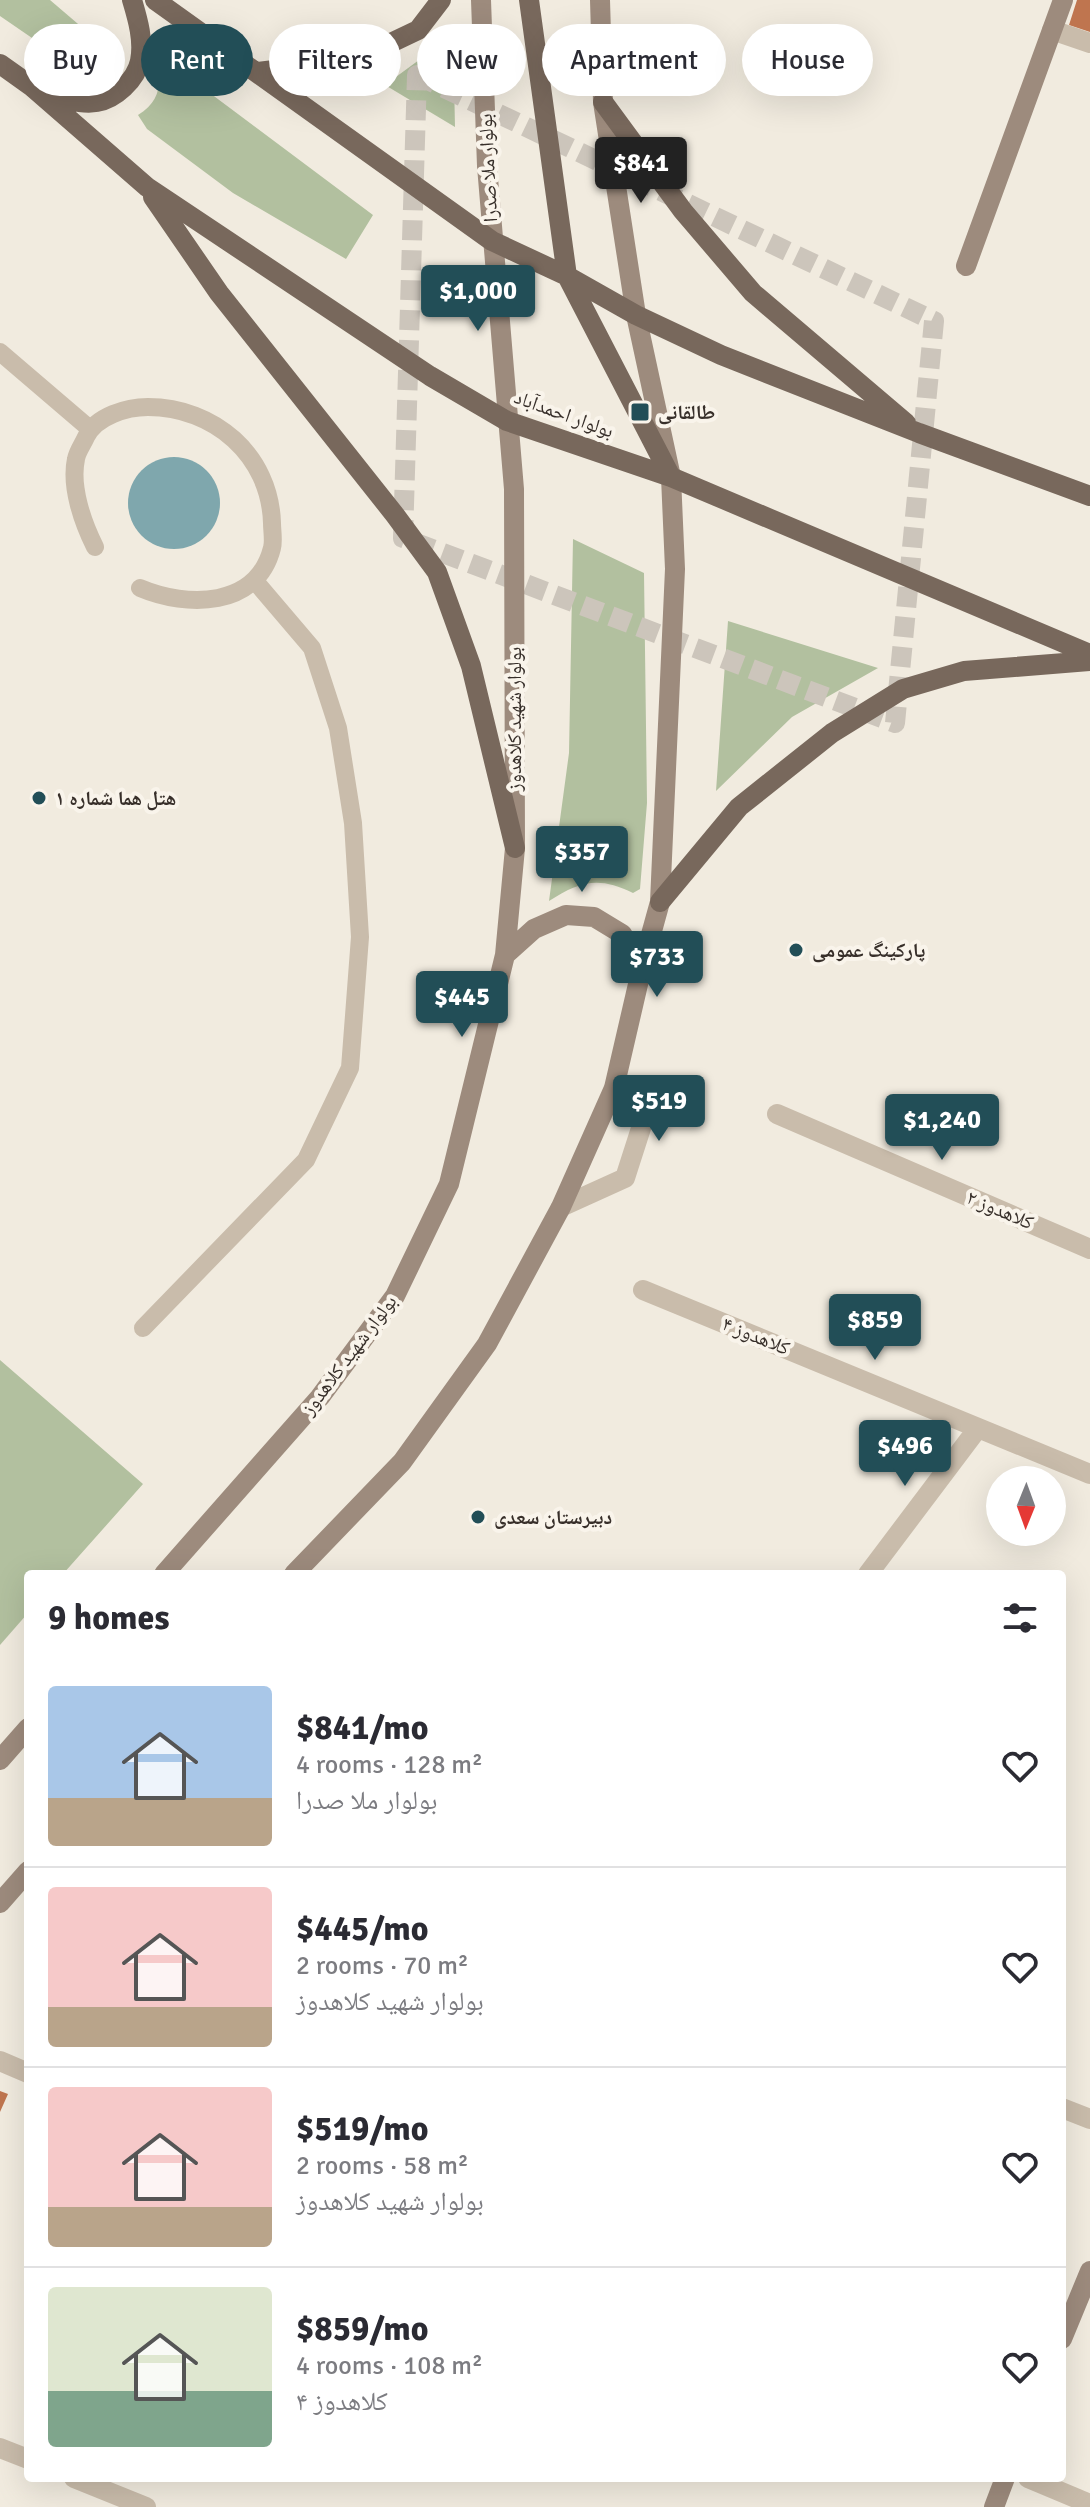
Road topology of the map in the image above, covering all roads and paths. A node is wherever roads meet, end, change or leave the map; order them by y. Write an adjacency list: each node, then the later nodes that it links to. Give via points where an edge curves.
1 (132, 0): 13 (main road, via 140,64)
2 (155, 0): 11 (main road)
3 (441, 0): 11 (main road, via 418,30 355,60)
4 (481, 0): 19 (main road, بولوار ملا صدرا)
5 (529, 0): 21 (main road)
6 (600, 0): 17 (main road)
7 (1063, 0): 8 (main road)
8 (1052, 30): 9 (street); 20 (main road)
9 (1090, 43)
10 (0, 64): 12 (main road, بولوار احمدآباد)
11 (258, 72): 19 (main road)
12 (24, 81)
13 (125, 85)
14 (42, 96): 18 (main road, بولوار احمدآباد)
15 (56, 96): 16 (main road, via 97,102)
16 (107, 96)
17 (603, 102): 22 (main road); 26 (main road, via 683,211 753,293)
18 (147, 187): 24 (main road, بولوار احمدآباد, via 430,376); 34 (main road, via 219,293 437,572 471,666)
19 (492, 241): 21 (main road); 24 (main road, بولوار شهید کلاهدوز)
20 (966, 266)
21 (567, 276): 22 (main road); 27 (main road)
22 (636, 315): 26 (main road, via 721,355); 27 (main road)
23 (0, 352): 25 (lane)
24 (507, 421): 27 (main road, بولوار احمدآباد); 34 (main road, بولوار شهید کلاهدوز, via 514,489)
25 (90, 429): 29 (lane, via 76,459 77,496); 30 (lane, via 127,407 164,407 197,414 224,430 263,478 271,510 272,547)
26 (919, 433): 28 (main road)
27 (671, 477): 32 (main road, بولوار احمدآباد); 35 (main road, via 675,569)
28 (1090, 496)
29 (95, 547)
30 (255, 581): 31 (lane, via 221,600 184,600); 43 (lane, via 312,648 338,728 353,823 360,937 350,1068 306,1160)
31 (140, 588)
32 (1090, 654)
33 (1090, 661): 35 (main road, via 964,671 903,689 832,733 739,807)
34 (515, 848): 36 (main road, بولوار شهید کلاهدوز)
35 (660, 902): 37 (main road)
36 (505, 955): 37 (main road, via 534,929 566,915 594,917 622,934); 46 (main road, بولوار شهید کلاهدوز, via 449,1184 395,1296 320,1397)
37 (642, 967): 38 (main road)
38 (614, 1088): 40 (main road); 40 (street, via 652,1094 625,1178)
39 (777, 1114): 41 (street, کلاهدوز ۲)
40 (561, 1207): 47 (main road, via 487,1344 402,1462)
41 (1090, 1249)
42 (643, 1290): 44 (street, کلاهدوز ۴)
43 (143, 1328)
44 (978, 1428): 45 (street, کلاهدوز ۴); 48 (street)
45 (1090, 1474)
46 (168, 1570)
47 (298, 1570)
48 (871, 1570)
49 (24, 1733): 50 (main road)
50 (0, 1760)
51 (24, 1876): 52 (main road)
52 (0, 1903)
53 (0, 2061): 54 (street)
54 (24, 2071)
55 (1066, 2110): 56 (street)
56 (1090, 2119)
57 (1090, 2271): 58 (main road)
58 (1066, 2329)
59 (0, 2448): 60 (street)
60 (24, 2457)
61 (84, 2482): 65 (street)
62 (1003, 2482): 66 (main road)
63 (1038, 2482): 64 (street)
64 (1090, 2504)
65 (146, 2507)
66 (994, 2507)

